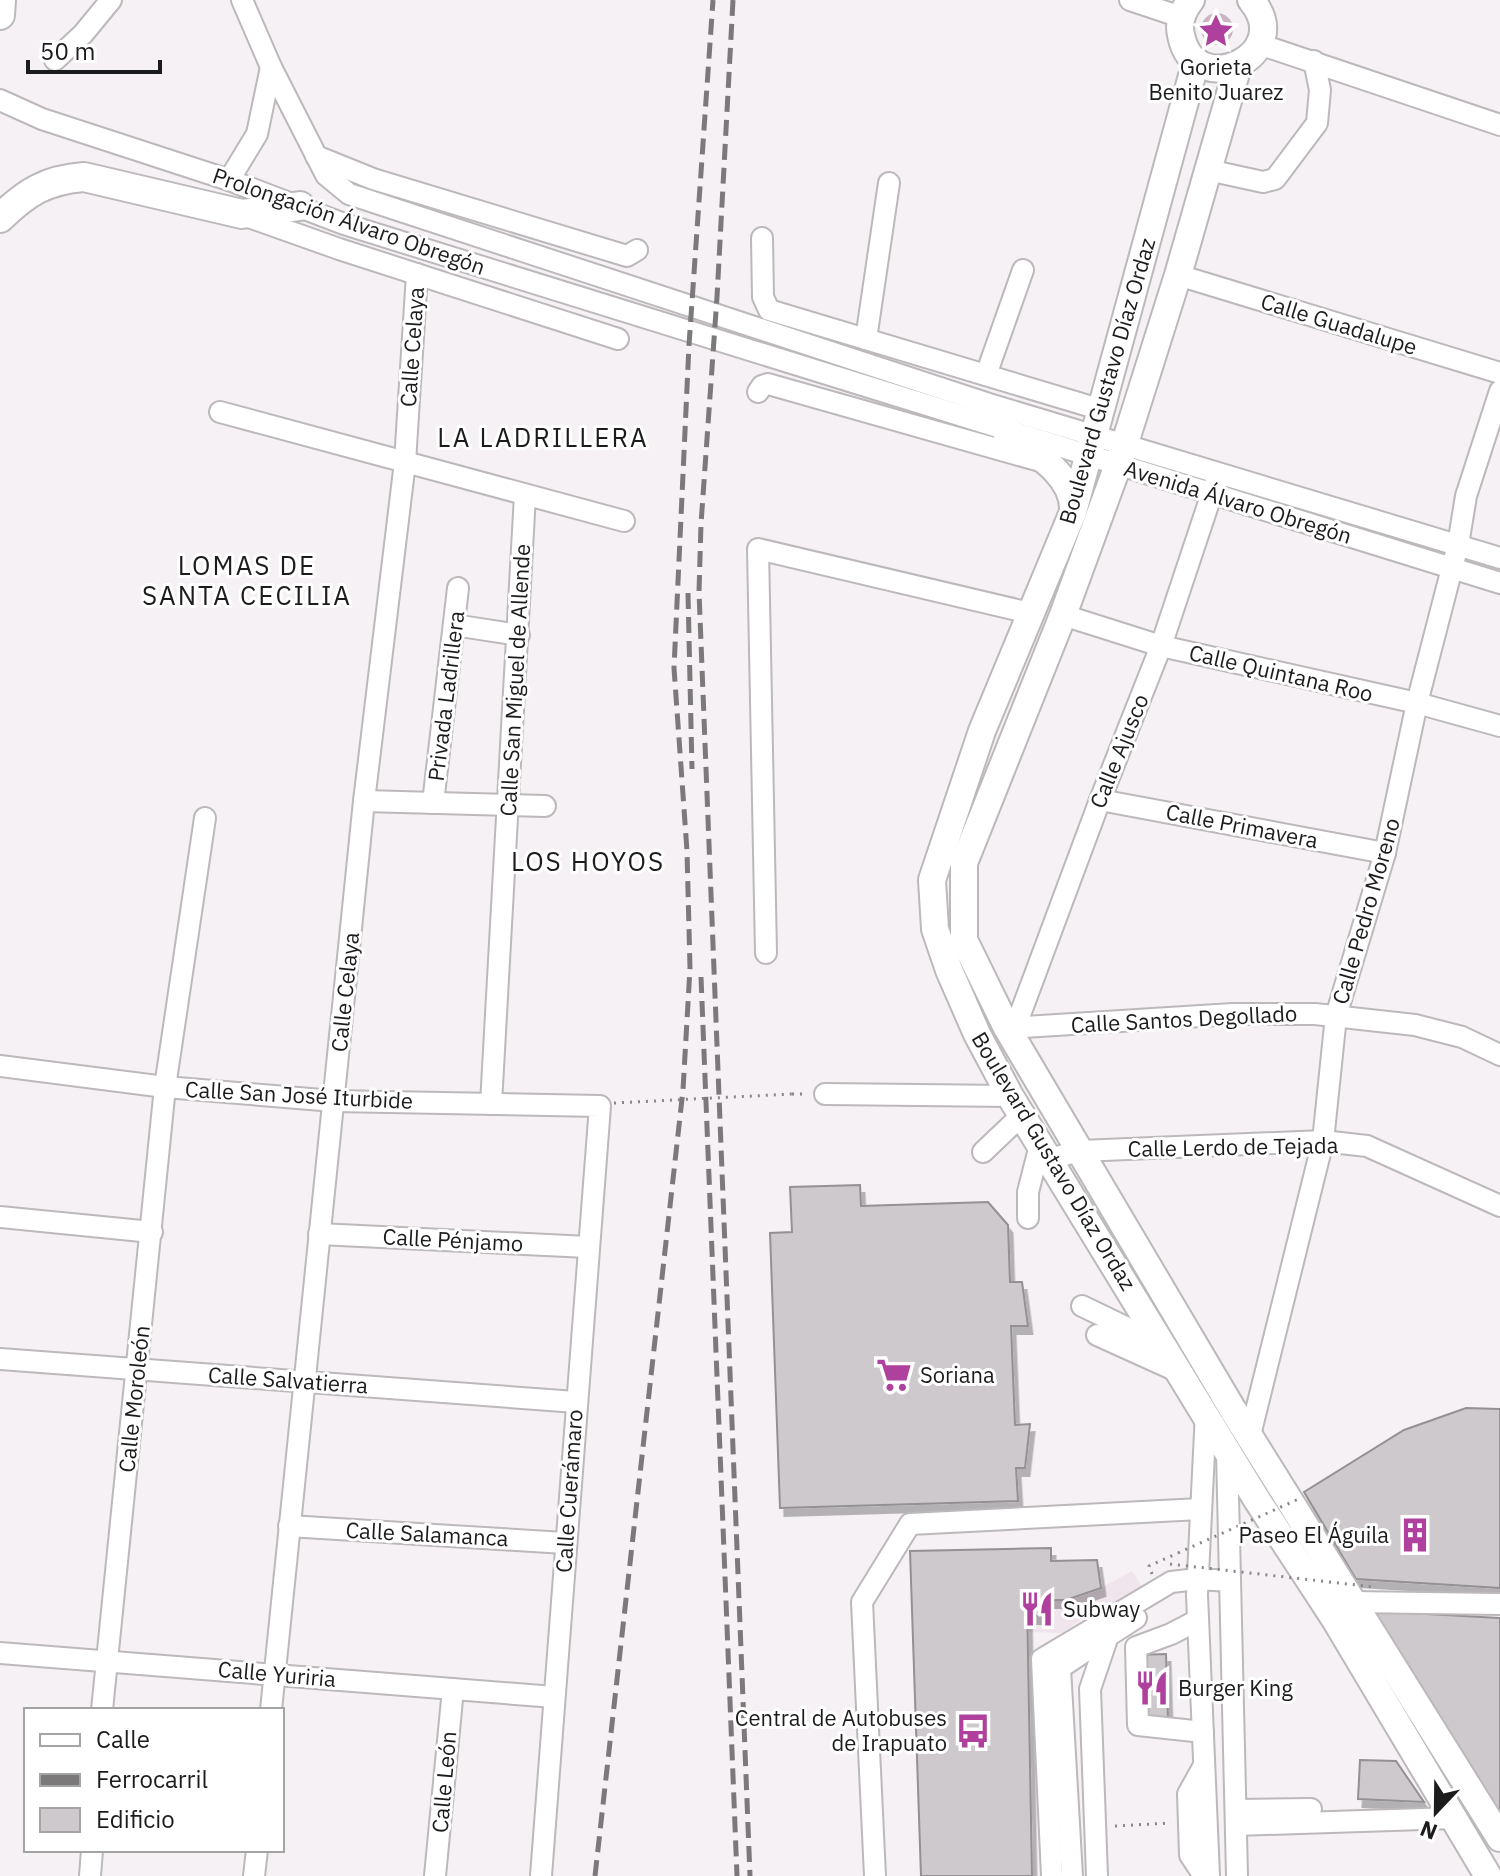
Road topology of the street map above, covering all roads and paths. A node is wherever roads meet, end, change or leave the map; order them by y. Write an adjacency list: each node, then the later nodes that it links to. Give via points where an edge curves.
1 (1, 0): 7 (highway)
2 (111, 0): 9 (street)
3 (242, 0): 13 (street)
4 (1130, 0): 6 (street)
5 (1253, 1): 8 (main road, via 1262,30)
6 (1186, 8): 10 (main road, via 1182,41)
7 (0, 15)
8 (1259, 44): 11 (street); 12 (main road)
9 (55, 60)
10 (1196, 61): 12 (main road, via 1217,69); 38 (main road, Boulevard Gustavo Díaz Ordaz)
11 (1314, 61): 15 (street); 17 (street, via 1320,90 1317,123 1275,179 1263,182)
12 (1238, 66): 17 (main road, Boulevard Gustavo Díaz Ordaz)
13 (271, 67): 16 (street); 18 (street, via 257,134)
14 (0, 100): 18 (street, Prolongación Álvaro Obregón, via 112,144)
15 (1500, 125)
16 (316, 156): 26 (street, via 373,179 627,256); 30 (street, Prolongación Álvaro Obregón, via 326,175 349,194)
17 (1208, 170): 29 (main road, Boulevard Gustavo Díaz Ordaz)
18 (229, 180): 20 (street, Prolongación Álvaro Obregón)
19 (889, 183): 33 (street)
20 (300, 206): 21 (highway); 23 (street, Prolongación Álvaro Obregón)
21 (242, 214): 22 (highway, via 84,177 41,186); 25 (street)
22 (0, 218)
23 (344, 224): 25 (street); 31 (street, Prolongación Álvaro Obregón)
24 (762, 238): 33 (street, via 763,297 769,310)
25 (339, 249): 28 (street)
26 (637, 250)
27 (1023, 270): 35 (street)
28 (417, 274): 32 (street); 43 (street, Calle Celaya)
29 (1178, 275): 34 (street, Calle Guadalupe); 42 (main road, Boulevard Gustavo Díaz Ordaz)
30 (711, 312): 41 (street, Avenida Álvaro Obregón)
31 (701, 335): 40 (street, Avenida Álvaro Obregón)
32 (618, 339)
33 (866, 339): 35 (street)
34 (1500, 373)
35 (986, 375): 38 (street)
36 (1500, 391): 48 (street, Calle Pedro Moreno)
37 (758, 392): 44 (street, via 768,384)
38 (1102, 410): 41 (main road, Boulevard Gustavo Díaz Ordaz)
39 (220, 412): 43 (street)
40 (1006, 432): 41 (street, Avenida Álvaro Obregón); 44 (main road)
41 (1092, 446): 42 (street, Avenida Álvaro Obregón); 49 (main road, Boulevard Gustavo Díaz Ordaz)
42 (1121, 455): 45 (street, Avenida Álvaro Obregón); 46 (street, Avenida Álvaro Obregón); 57 (main road, Boulevard Gustavo Díaz Ordaz)
43 (405, 462): 47 (street); 64 (street, Calle Celaya)
44 (1047, 464): 49 (main road, via 1066,485)
45 (1218, 473): 46 (street, Calle Ajusco); 51 (street, Avenida Álvaro Obregón)
46 (1211, 493): 53 (street, Avenida Álvaro Obregón); 60 (street, Calle Ajusco)
47 (525, 495): 50 (street); 59 (street, Calle San Miguel de Allende)
48 (1466, 496): 51 (street, Calle Pedro Moreno); 52 (street, via 1472,527)
49 (1073, 512): 56 (main road, Boulevard Gustavo Díaz Ordaz)
50 (624, 521)
51 (1458, 545): 52 (street, Avenida Álvaro Obregón); 53 (street, Calle Pedro Moreno)
52 (1500, 558)
53 (1452, 568): 54 (street, Avenida Álvaro Obregón); 61 (street, Calle Pedro Moreno)
54 (1500, 583)
55 (458, 588): 58 (street, Privada Ladrillera)
56 (1030, 613): 70 (street, via 758,549); 81 (main road, Boulevard Gustavo Díaz Ordaz, via 982,731 932,880 935,929 949,970)
57 (1063, 615): 60 (street, Calle Quintana Roo); 72 (main road, Boulevard Gustavo Díaz Ordaz, via 964,863 964,940)
58 (454, 625): 59 (street); 65 (street, Privada Ladrillera)
59 (519, 635): 66 (street, Calle San Miguel de Allende)
60 (1161, 646): 61 (street, Calle Quintana Roo); 63 (street, Calle Ajusco)
61 (1417, 703): 62 (street, Calle Quintana Roo); 69 (street, Calle Pedro Moreno)
62 (1500, 726)
63 (1100, 800): 69 (street, Calle Primavera); 72 (street, Calle Ajusco)
64 (364, 801): 65 (street); 78 (street, Calle Celaya)
65 (433, 803): 66 (street)
66 (509, 805): 67 (street); 79 (street, Calle San Miguel de Allende)
67 (545, 806)
68 (205, 818): 75 (street, Calle Moroleón)
69 (1385, 853): 71 (street, Calle Pedro Moreno)
70 (766, 953)
71 (1336, 1016): 72 (street, Calle Santos Degollado, via 1233,1014); 73 (street, Calle Santos Degollado, via 1415,1025 1462,1037); 82 (street, Calle Pedro Moreno)
72 (1011, 1028): 83 (main road, Boulevard Gustavo Díaz Ordaz)
73 (1500, 1055)
74 (0, 1066): 75 (street, Calle San José Iturbide)
75 (165, 1087): 78 (street, Calle San José Iturbide); 89 (street, Calle Moroleón)
76 (792, 1094): 80 (path, bridge)
77 (825, 1094): 81 (street)
78 (334, 1101): 79 (street, Calle San José Iturbide); 90 (street, Calle Celaya)
79 (491, 1104): 80 (street, Calle San José Iturbide)
80 (607, 1105): 91 (street, Calle Cuerámaro)
81 (1016, 1106): 84 (street); 85 (main road, Boulevard Gustavo Díaz Ordaz)
82 (1323, 1141): 83 (street, Calle Lerdo de Tejada); 86 (street, Calle Lerdo de Tejada, via 1367,1146); 102 (street, Calle Pedro Moreno)
83 (1080, 1151): 85 (street, Calle Lerdo de Tejada); 100 (main road, Boulevard Gustavo Díaz Ordaz)
84 (983, 1152)
85 (1045, 1152): 88 (street, via 1028,1192); 94 (main road, Boulevard Gustavo Díaz Ordaz)
86 (1500, 1206)
87 (0, 1217): 89 (street)
88 (1028, 1218)
89 (152, 1232): 96 (street, Calle Moroleón)
90 (319, 1234): 91 (street, Calle Pénjamo); 98 (street, Calle Celaya)
91 (588, 1247): 99 (street, Calle Cuerámaro)
92 (1082, 1306): 94 (street)
93 (1097, 1335): 97 (street)
94 (1165, 1346): 97 (main road, Boulevard Gustavo Díaz Ordaz)
95 (0, 1359): 96 (street, Calle Salvatierra)
96 (137, 1369): 98 (street, Calle Salvatierra); 118 (street, Calle Moroleón)
97 (1181, 1373): 101 (main road, Boulevard Gustavo Díaz Ordaz)
98 (304, 1381): 99 (street, Calle Salvatierra); 106 (street, Calle Celaya)
99 (576, 1402): 107 (street, Calle Cuerámaro)
100 (1233, 1410): 102 (main road, Boulevard Gustavo Díaz Ordaz); 103 (street)
101 (1206, 1412): 103 (main road, Boulevard Gustavo Díaz Ordaz); 105 (street)
102 (1250, 1435): 113 (main road, Boulevard Gustavo Díaz Ordaz)
103 (1227, 1448): 112 (street); 125 (main road, Boulevard Gustavo Díaz Ordaz)
104 (1301, 1498): 109 (path, bridge)
105 (1200, 1509): 110 (street); 134 (street, via 910,1524 862,1602)
106 (289, 1526): 107 (street, Calle Salamanca); 119 (street, Calle Celaya)
107 (565, 1543): 121 (street, Calle Cuerámaro)
108 (1170, 1564): 111 (path, bridge)
109 (1149, 1566)
110 (1197, 1587): 112 (street); 115 (street); 116 (street, via 1175,1594); 135 (street, via 1171,1582 1042,1659)
111 (1374, 1587)
112 (1230, 1588): 126 (street)
113 (1351, 1602): 114 (street); 127 (main road, Boulevard Gustavo Díaz Ordaz)
114 (1500, 1604)
115 (1198, 1620): 124 (street); 124 (street, via 1136,1647 1138,1725)
116 (1108, 1636): 136 (street, via 1060,1668); 137 (street, via 1090,1689)
117 (0, 1653): 118 (street, Calle Yuriria)
118 (106, 1661): 119 (street, Calle Yuriria); 122 (street, Calle Moroleón)
119 (275, 1673): 120 (street, Calle Yuriria); 123 (street, Calle Celaya)
120 (453, 1689): 121 (street, Calle Yuriria); 132 (street, Calle León)
121 (554, 1697): 133 (street, Calle Cuerámaro)
122 (102, 1708)
123 (271, 1708)
124 (1203, 1732): 138 (street)
125 (1450, 1812): 126 (street); 140 (main road, Boulevard Gustavo Díaz Ordaz)
126 (1236, 1818): 139 (street)
127 (1500, 1838)
128 (92, 1852): 130 (street)
129 (257, 1852): 131 (street)
130 (90, 1876)
131 (254, 1876)
132 (435, 1876)
133 (541, 1876)
134 (875, 1876)
135 (1052, 1876)
136 (1072, 1876)
137 (1097, 1876)
138 (1207, 1876)
139 (1237, 1876)
140 (1488, 1876)

